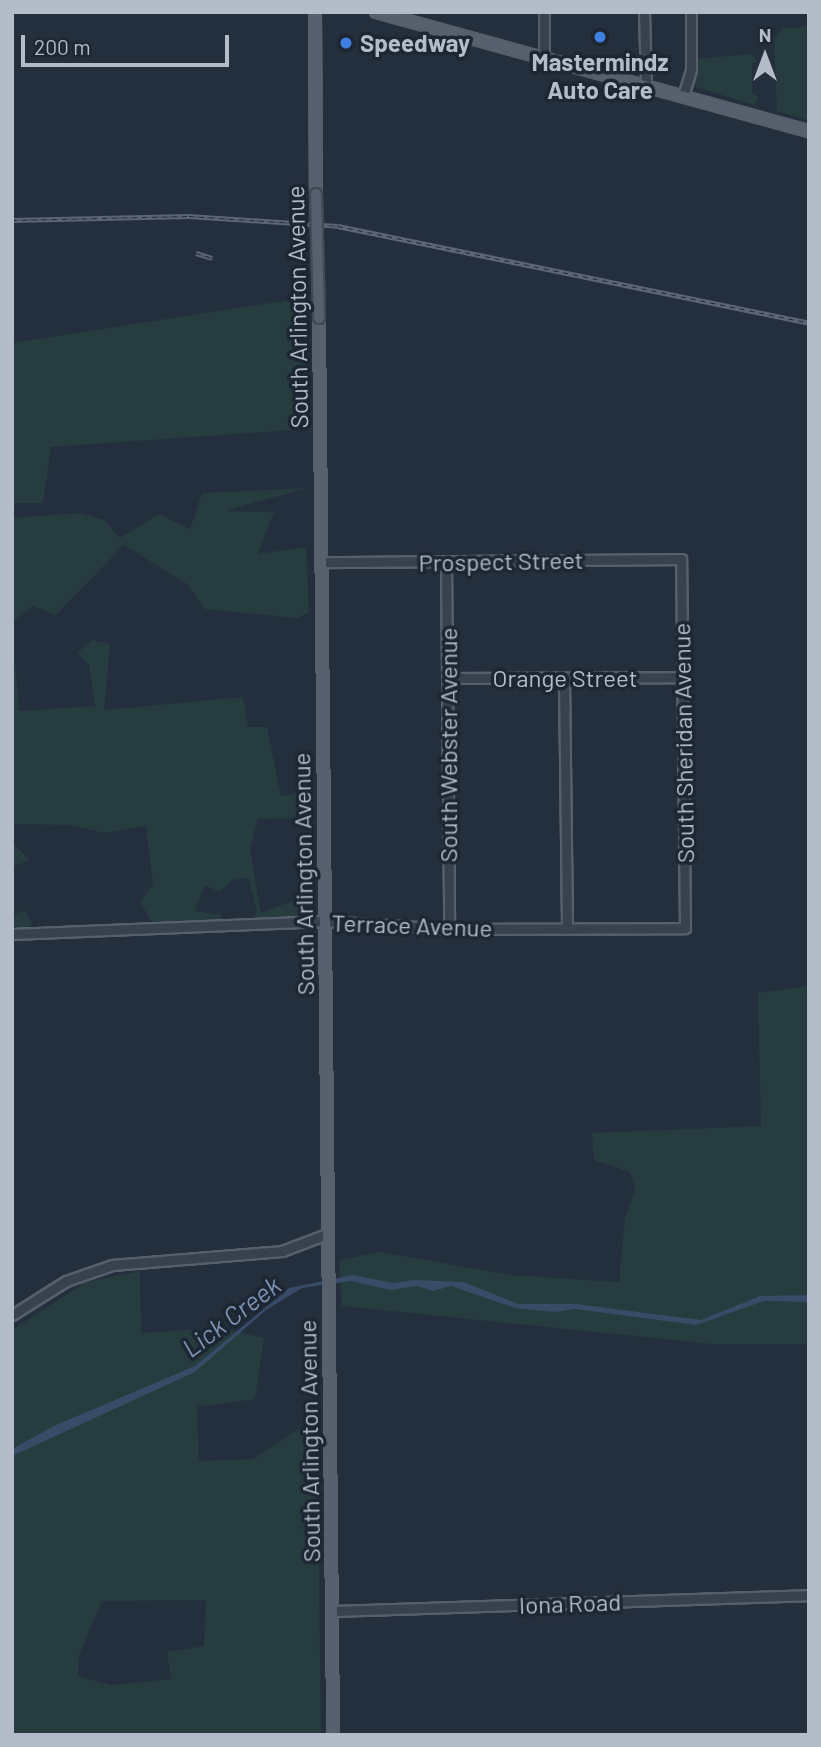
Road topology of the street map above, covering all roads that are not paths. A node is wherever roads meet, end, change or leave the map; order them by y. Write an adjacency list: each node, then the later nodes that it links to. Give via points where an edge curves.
1 (315, 12): 13 (main road, South Arlington Avenue, bridge)
2 (376, 12): 6 (main road)
3 (544, 12): 7 (street)
4 (644, 12): 8 (street)
5 (691, 12): 9 (street, via 691,69)
6 (416, 18): 7 (main road)
7 (544, 58): 8 (main road)
8 (646, 85): 9 (main road)
9 (683, 96): 10 (main road)
10 (809, 131)
11 (681, 559): 12 (street, Prospect Street); 14 (street, South Sheridan Avenue)
12 (446, 561): 13 (street, Prospect Street); 15 (street, South Webster Avenue)
13 (321, 562): 17 (main road, South Arlington Avenue)
14 (683, 677): 16 (street, Orange Street); 18 (street, South Sheridan Avenue)
15 (447, 678): 16 (street, Orange Street); 19 (street, South Webster Avenue)
16 (564, 678): 20 (street)
17 (325, 921): 19 (street, Terrace Avenue); 21 (street, Terrace Avenue); 22 (main road, South Arlington Avenue)
18 (685, 928): 20 (street, Terrace Avenue)
19 (449, 929): 20 (street, Terrace Avenue)
20 (567, 929)
21 (12, 934)
22 (327, 1234): 23 (street, via 282,1251 113,1265 66,1281); 25 (main road, South Arlington Avenue)
23 (12, 1315)
24 (809, 1595): 25 (street, Iona Road)
25 (331, 1611): 26 (main road, South Arlington Avenue)
26 (333, 1735)

